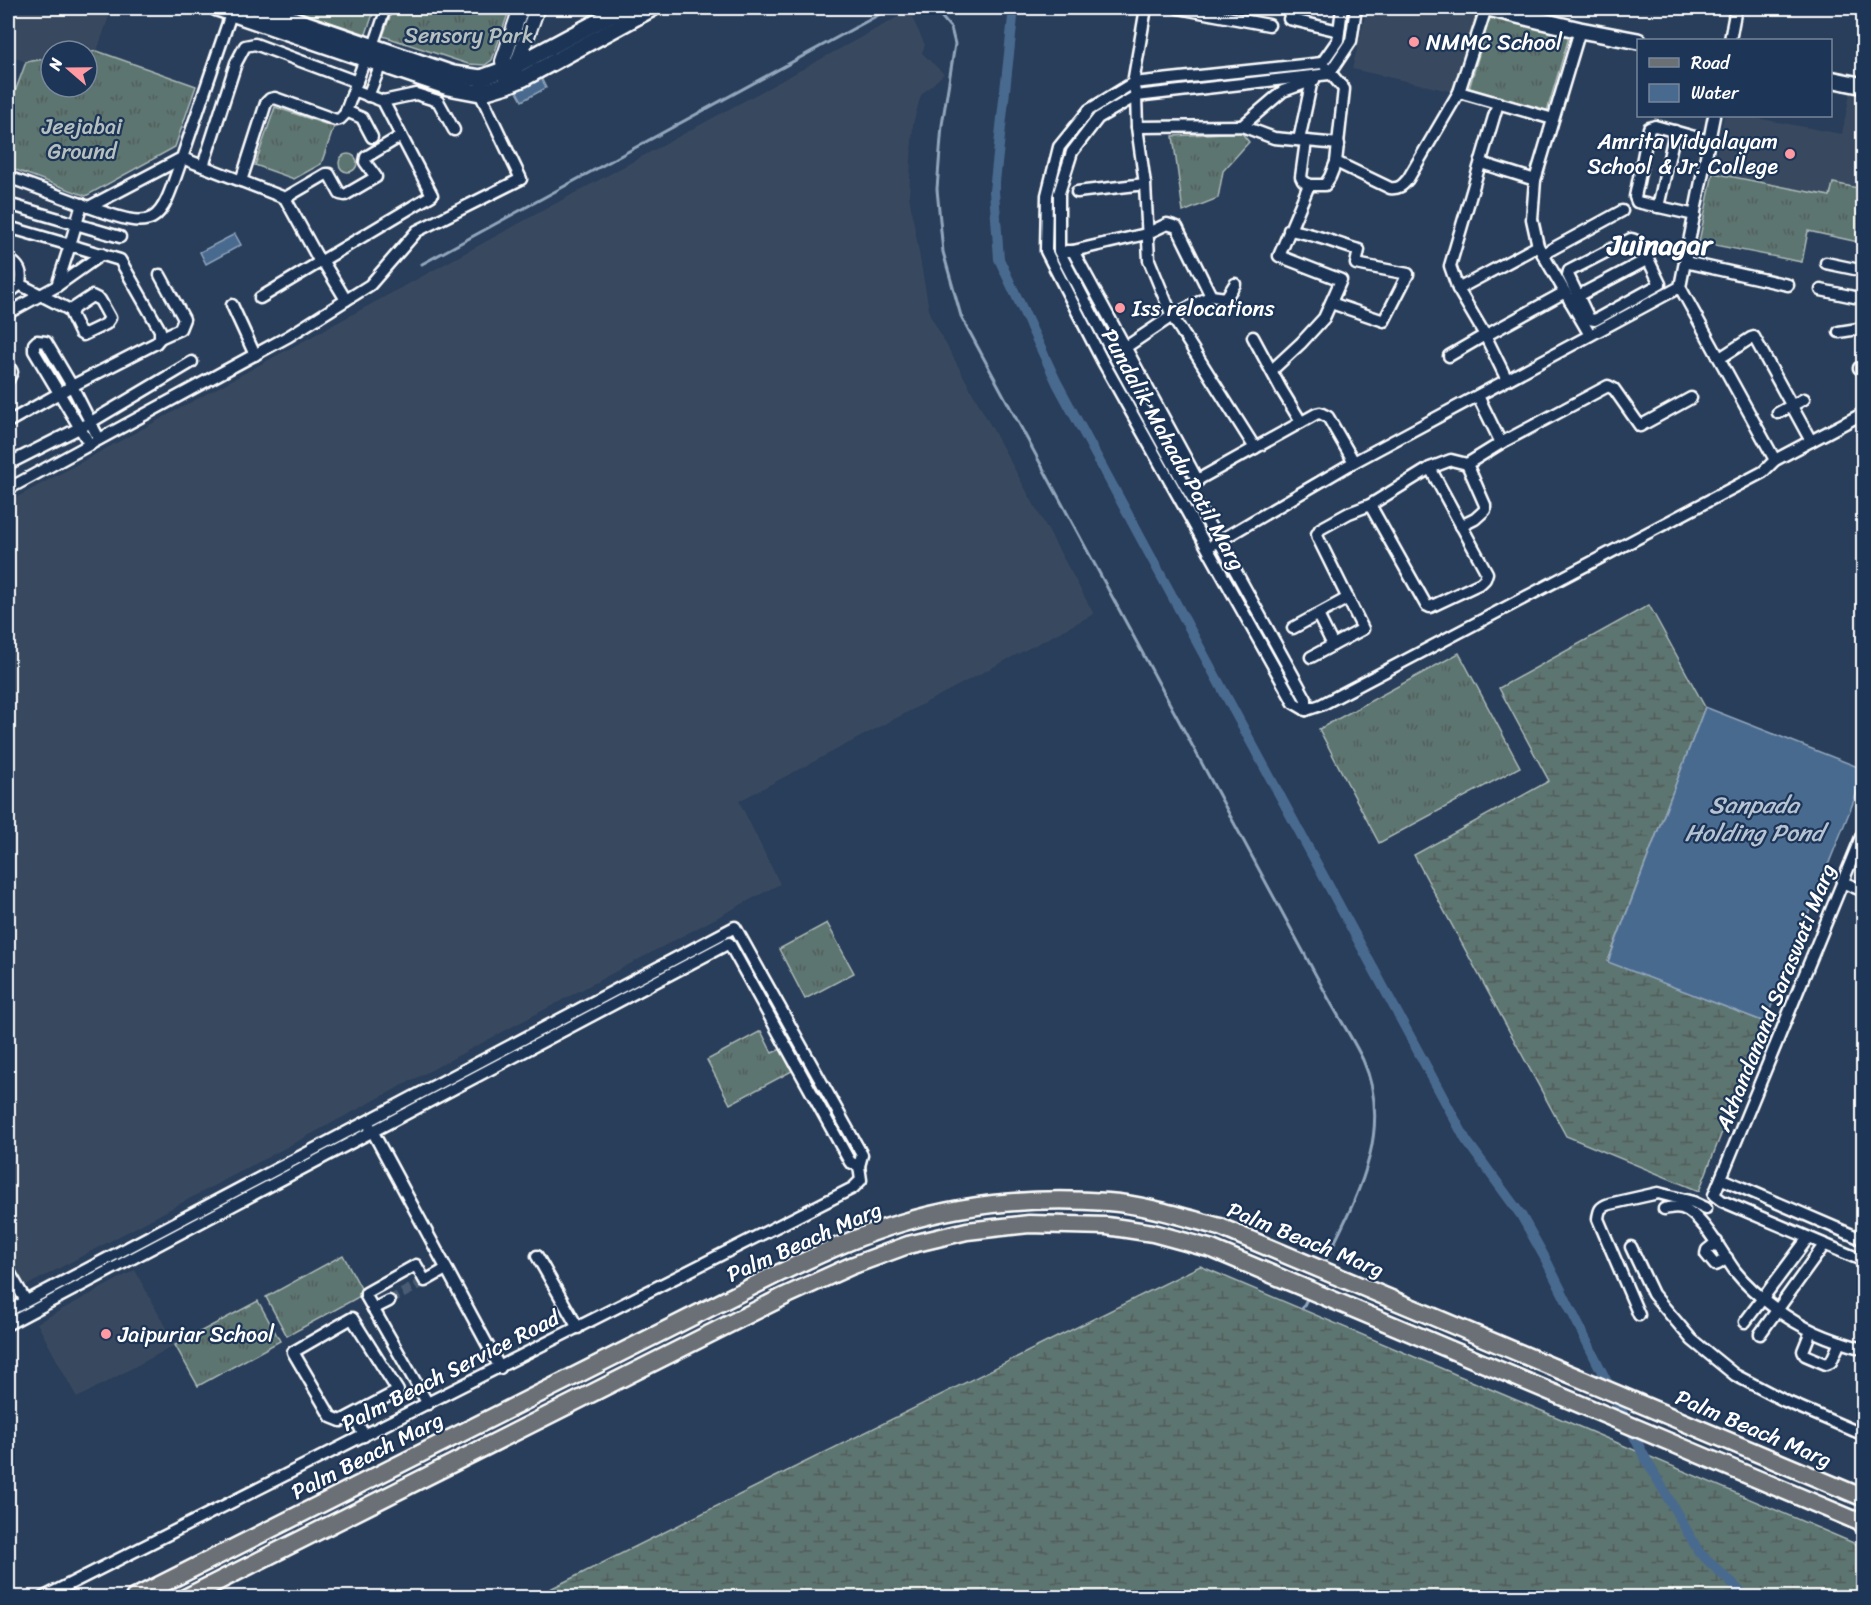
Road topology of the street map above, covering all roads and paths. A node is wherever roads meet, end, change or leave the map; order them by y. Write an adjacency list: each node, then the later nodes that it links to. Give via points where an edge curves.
1 (260, 8): 20 (main road)
2 (386, 8): 20 (street)
3 (521, 8): 23 (street, via 503,61)
4 (537, 8): 23 (street)
5 (623, 8): 23 (main road)
6 (653, 8): 23 (main road, via 524,78)
7 (1146, 8): 27 (street)
8 (1178, 8): 15 (street)
9 (1342, 8): 17 (street)
10 (1356, 8): 24 (street, via 1351,41)
11 (1487, 8): 16 (main road); 31 (street)
12 (1737, 8): 18 (street)
13 (227, 9): 20 (main road); 48 (street)
14 (1289, 20): 17 (street)
15 (1269, 25)
16 (1580, 30): 19 (main road); 38 (street)
17 (1339, 31): 21 (street, via 1338,40)
18 (1730, 39)
19 (1637, 41)
20 (369, 52): 22 (main road); 28 (street); 29 (main road, via 453,74)
21 (1322, 63): 24 (street); 27 (street, Pundalik Mahadu Patil Marg)
22 (381, 64): 29 (main road, via 448,87); 32 (street)
23 (510, 74): 29 (main road)
24 (1329, 74): 26 (street); 33 (street, Pundalik Mahadu Patil Marg); 47 (street, via 1344,89)
25 (1832, 79): 30 (main road)
26 (1312, 80): 39 (street, via 1283,91); 45 (street)
27 (1133, 83): 33 (street); 71 (street, Pundalik Mahadu Patil Marg, via 1089,110 1059,147 1047,195)
28 (356, 86): 32 (street); 36 (street); 51 (street, via 255,44 245,46)
29 (481, 86): 95 (street, via 521,179 417,231 370,285)
30 (1863, 86)
31 (1459, 92): 35 (street); 49 (street, via 1402,186 1390,188)
32 (368, 96): 34 (street)
33 (1136, 96): 40 (street); 72 (street, Pundalik Mahadu Patil Marg, via 1098,118 1072,152 1059,193)
34 (383, 101): 41 (street, via 416,94 438,101); 43 (street)
35 (1498, 103): 38 (street); 50 (street)
36 (346, 111): 44 (street, via 362,118); 54 (street, via 336,120 270,99)
37 (1714, 117): 46 (street)
38 (1553, 119): 53 (street)
39 (1242, 126): 40 (street); 45 (street, via 1274,138)
40 (1137, 127): 55 (street)
41 (454, 130)
42 (1675, 132): 46 (street); 61 (street); 61 (street, via 1649,128 1635,197 1637,202)
43 (401, 136): 58 (street, via 364,160 376,177 374,180 345,195 340,194 326,174); 77 (street, via 432,195)
44 (372, 137)
45 (1303, 141): 47 (street); 56 (street, via 1301,177)
46 (1709, 141): 63 (street)
47 (1339, 144): 49 (street)
48 (182, 158): 51 (street); 60 (street); 60 (street, via 165,205 155,217 141,222)
49 (1336, 162): 56 (street, via 1325,185)
50 (1481, 162): 53 (street); 87 (street, via 1450,266)
51 (203, 166): 54 (street)
52 (8, 177): 60 (street)
53 (1535, 180): 70 (street, via 1532,219)
54 (241, 181): 58 (street)
55 (1145, 184): 57 (street); 67 (street)
56 (1309, 185): 66 (street)
57 (1077, 192)
58 (285, 198): 77 (street)
59 (8, 204): 64 (street)
60 (85, 205): 64 (street)
61 (1658, 207): 63 (street)
62 (1622, 211): 70 (street)
63 (1695, 215): 78 (street)
64 (76, 224): 68 (street); 69 (street)
65 (8, 227): 69 (street)
66 (1289, 230): 96 (street, via 1279,256 1341,280); 96 (street, via 1359,250 1356,264 1408,274 1384,321)
67 (1146, 234): 73 (street); 91 (street, via 1167,224 1177,227); 100 (street, via 1149,260)
68 (120, 237)
69 (70, 245): 74 (street); 85 (street)
70 (1540, 250): 87 (street); 92 (street)
71 (1046, 251): 72 (street); 139 (street, Pundalik Mahadu Patil Marg, via 1102,360)
72 (1059, 251): 73 (street); 139 (street, Pundalik Mahadu Patil Marg)
73 (1073, 251): 107 (street)
74 (102, 254): 85 (street); 106 (street, via 120,260 160,330)
75 (1647, 259): 92 (street); 92 (street, via 1639,242 1631,239 1569,271); 92 (street, via 1660,284 1595,320 1589,319)
76 (8, 260): 82 (street, via 19,268)
77 (321, 261): 93 (street); 95 (street)
78 (1685, 262): 84 (street); 86 (street)
79 (1826, 263): 80 (street)
80 (1863, 271)
81 (160, 275): 106 (street, via 184,319 180,329)
82 (20, 284): 89 (street); 90 (street)
83 (1235, 284): 91 (street, via 1226,298)
84 (1788, 285)
85 (57, 286): 90 (street)
86 (1680, 287): 103 (street); 110 (street)
87 (1458, 289): 104 (street)
88 (1821, 290): 94 (street)
89 (8, 292)
90 (39, 295): 98 (street); 99 (street)
91 (1211, 296): 100 (street)
92 (1571, 296): 103 (street); 104 (street)
93 (260, 298)
94 (1863, 299)
95 (346, 300): 108 (street)
96 (1331, 303): 113 (street, via 1324,318)
97 (232, 305): 108 (street)
98 (72, 310)
99 (8, 313)
100 (1172, 316): 107 (street); 131 (street)
101 (1863, 328): 102 (street)
102 (1839, 332)
103 (1590, 335): 115 (street)
104 (1485, 336): 109 (street); 115 (street)
105 (1253, 337): 113 (street)
106 (160, 338): 116 (street)
107 (1126, 347): 137 (street)
108 (255, 355): 129 (street)
109 (1449, 356)
110 (1720, 358): 121 (street, via 1754,337); 132 (street)
111 (192, 362): 125 (street)
112 (8, 364): 114 (street, via 12,372)
113 (1272, 370): 126 (street)
114 (8, 380)
115 (1507, 380): 118 (street)
116 (72, 386): 117 (street); 117 (street, via 46,342 37,341 34,351); 125 (street)
117 (60, 393): 124 (street); 127 (street)
118 (1478, 396): 130 (street); 133 (street)
119 (1692, 398): 130 (street, via 1640,426 1608,386)
120 (1804, 399): 121 (street)
121 (1791, 405): 122 (street); 128 (street)
122 (1778, 413)
123 (1863, 413): 128 (street)
124 (8, 422)
125 (91, 422): 127 (street); 129 (street)
126 (1301, 422): 131 (street); 133 (street, via 1320,413 1328,417)
127 (80, 427): 129 (street); 135 (street)
128 (1811, 441): 132 (street)
129 (95, 442): 138 (street)
130 (1502, 443): 134 (street)
131 (1255, 448): 137 (street)
132 (1775, 460): 149 (street, via 1763,472)
133 (1354, 462): 142 (street)
134 (1467, 464): 136 (street, via 1451,460); 141 (street, via 1485,510)
135 (8, 465)
136 (1430, 468): 140 (street); 141 (street)
137 (1198, 481): 139 (street)
138 (8, 489)
139 (1181, 489): 142 (street, Pundalik Mahadu Patil Marg); 143 (street, Pundalik Mahadu Patil Marg)
140 (1370, 505): 141 (street, via 1425,605 1431,607 1485,579 1482,563); 144 (street, via 1349,513 1317,534)
141 (1461, 526)
142 (1219, 541): 143 (street); 149 (street, Pundalik Mahadu Patil Marg, via 1306,699)
143 (1206, 548): 149 (street, Pundalik Mahadu Patil Marg, via 1294,703)
144 (1348, 598): 145 (street); 147 (street, via 1363,629)
145 (1318, 615): 146 (street); 147 (street)
146 (1293, 628)
147 (1333, 645): 148 (street)
148 (1311, 657)
149 (1306, 710)
150 (1863, 830): 151 (street, Akhandanand Saraswati Marg)
151 (1842, 882): 152 (street); 157 (street, Akhandanand Saraswati Marg)
152 (1863, 891)
153 (735, 927): 154 (street); 155 (street); 156 (street, via 861,1155)
154 (729, 943): 155 (street); 156 (street, via 850,1162)
155 (370, 1127): 168 (street); 172 (street); 179 (street)
156 (859, 1167): 180 (street, Palm Beach Service Road, via 861,1180 853,1188)
157 (1722, 1179): 158 (street, Akhandanand Saraswati Marg); 159 (street)
158 (1714, 1195): 161 (street); 177 (street, Akhandanand Saraswati Marg, via 1705,1213 1693,1202 1658,1193 1601,1206 1598,1219)
159 (1778, 1203): 161 (street); 163 (street)
160 (1664, 1209): 171 (street, via 1685,1209 1693,1215 1736,1272)
161 (1770, 1222): 162 (street)
162 (1809, 1239): 164 (street); 171 (street)
163 (1863, 1240)
164 (1824, 1245): 167 (street); 175 (street)
165 (1631, 1247): 188 (street, via 1653,1294 1692,1340 1735,1376)
166 (537, 1256): 180 (street)
167 (1863, 1261)
168 (446, 1269): 174 (street, via 425,1281 416,1265 366,1293); 185 (street)
169 (8, 1270): 170 (street)
170 (11, 1285): 172 (street)
171 (1763, 1298): 175 (street); 178 (street)
172 (26, 1301): 176 (street)
173 (388, 1301): 174 (street)
174 (373, 1309): 186 (street)
175 (1776, 1310): 181 (street); 182 (street)
176 (8, 1311)
177 (1639, 1315)
178 (1745, 1322)
179 (8, 1324)
180 (578, 1328): 185 (street, Palm Beach Service Road)
181 (1811, 1331): 183 (street); 183 (street, via 1803,1351 1826,1364 1831,1362)
182 (1760, 1334)
183 (1840, 1342): 184 (street)
184 (1863, 1349)
185 (500, 1368): 186 (street, Palm Beach Service Road)
186 (428, 1404): 189 (street, Palm Beach Service Road)
187 (354, 1415): 187 (street, via 398,1391 352,1318 293,1352 331,1417 341,1421); 189 (street)
188 (1863, 1435)
189 (364, 1436): 192 (street, Palm Beach Service Road)
190 (1863, 1498): 193 (main road, Palm Beach Marg, via 1220,1227 1109,1202 1028,1201 963,1208 901,1223 842,1244)
191 (1863, 1524): 194 (main road, Palm Beach Marg, via 1212,1249 1153,1233 1107,1226 1029,1224 967,1231 908,1245 851,1266 784,1296)
192 (42, 1598)
193 (134, 1598)
194 (185, 1598)

